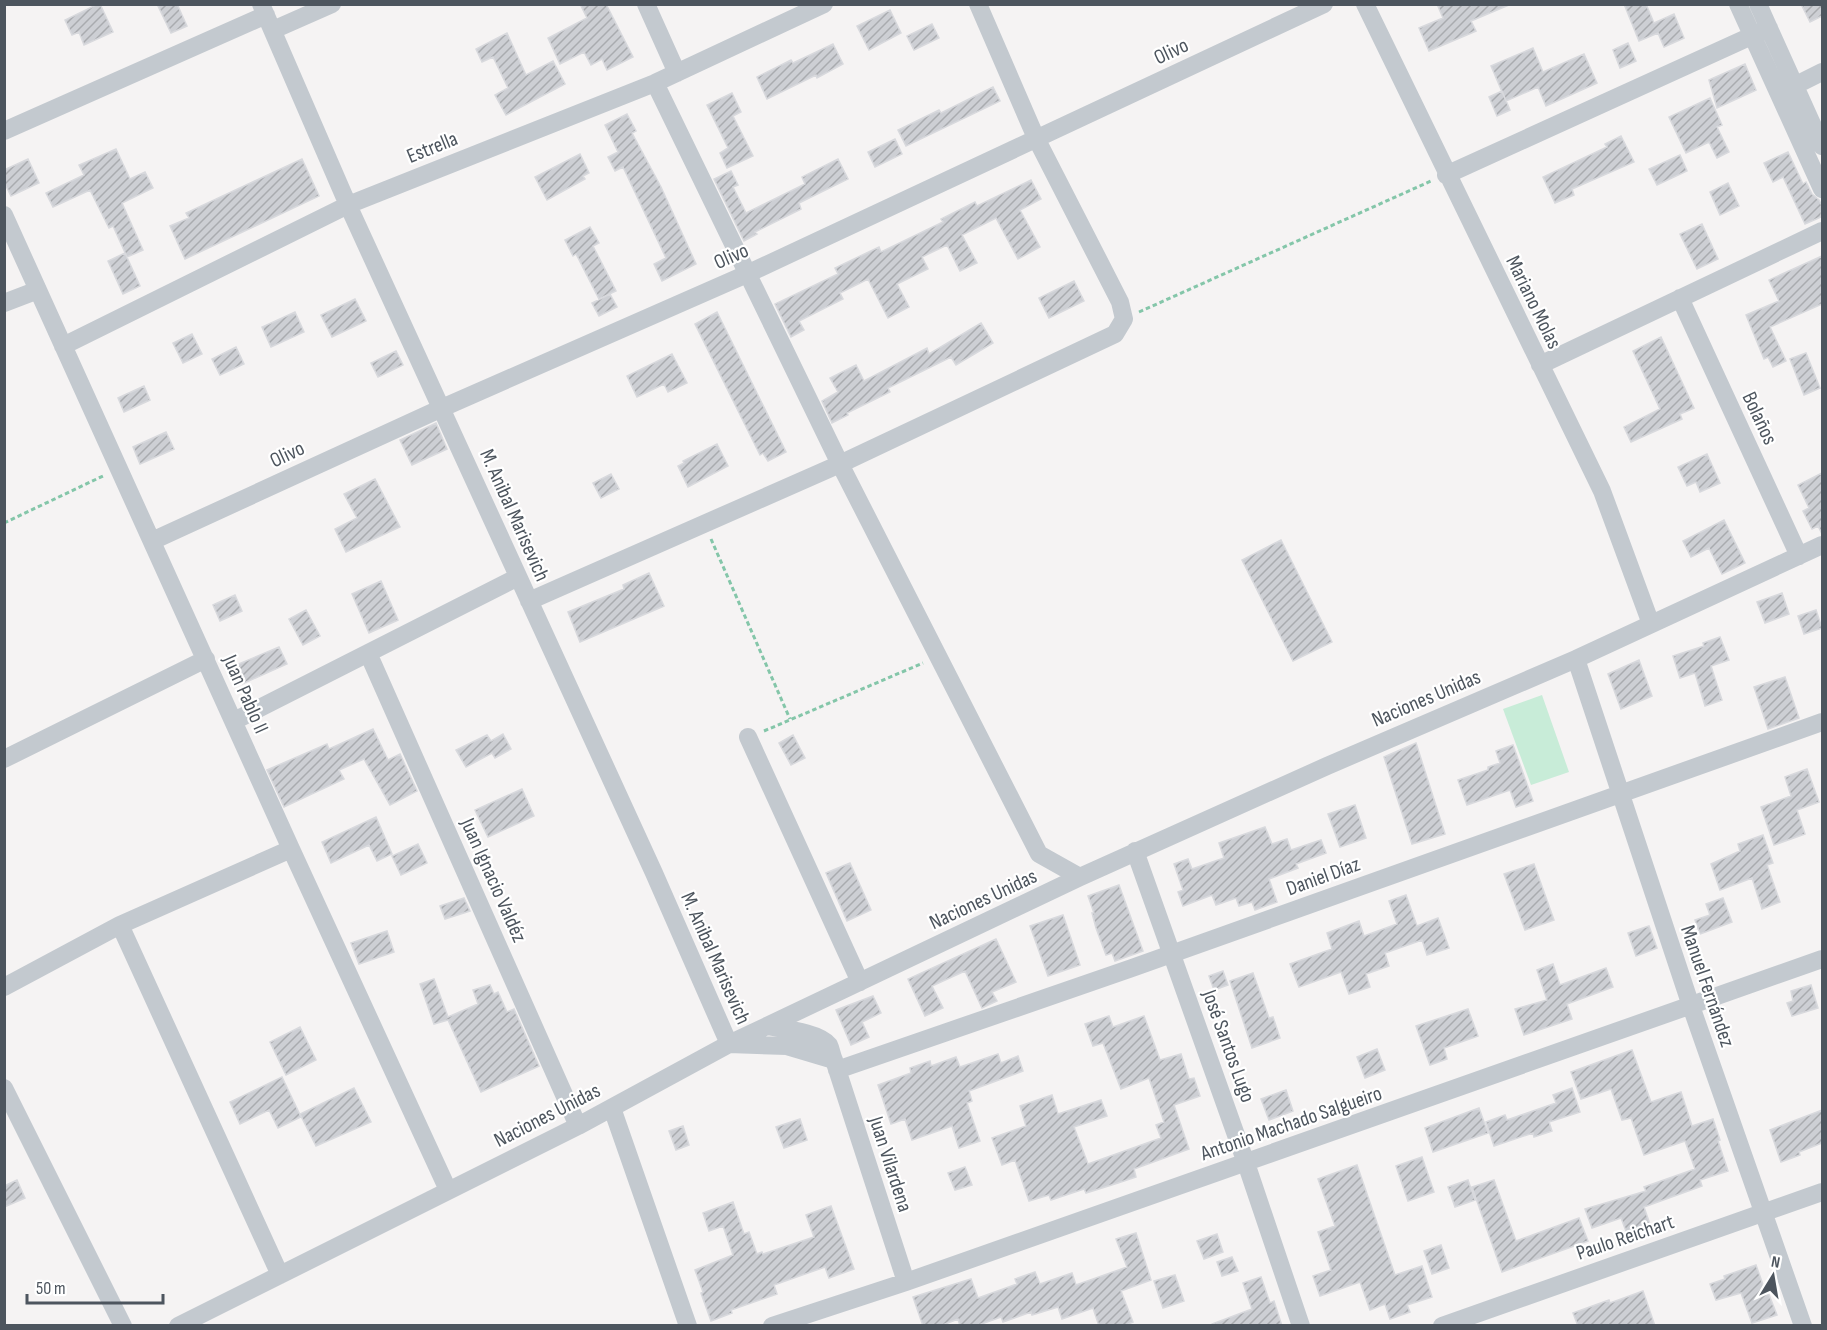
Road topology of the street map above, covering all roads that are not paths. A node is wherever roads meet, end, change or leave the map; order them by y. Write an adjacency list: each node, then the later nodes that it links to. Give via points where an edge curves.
1 (332, 4): 9 (street)
2 (646, 4): 12 (street)
3 (824, 4): 12 (street, Estrella)
4 (978, 4): 16 (street)
5 (1324, 4): 16 (street, Olivo)
6 (1365, 4): 18 (street, Mariano Molas)
7 (1738, 4): 10 (street)
8 (1758, 4): 10 (street)
9 (267, 16): 15 (street); 20 (street, M. Anibal Marisevich)
10 (1760, 32): 14 (street); 18 (street)
11 (1822, 72): 14 (street)
12 (677, 73): 13 (street, Estrella)
13 (655, 83): 20 (street, Estrella); 23 (street)
14 (1787, 89): 17 (street); 19 (street)
15 (4, 131)
16 (1036, 138): 23 (street, Olivo); 30 (street, via 1120,302 1124,319 1115,334)
17 (1822, 146)
18 (1446, 175): 28 (street, Mariano Molas)
19 (1822, 189)
20 (348, 205): 27 (street, Estrella); 29 (street, M. Anibal Marisevich)
21 (4, 215): 24 (street, Juan Pablo II)
22 (1822, 231): 25 (street)
23 (747, 274): 29 (street, Olivo); 30 (street)
24 (38, 290): 26 (street); 27 (street, Juan Pablo II)
25 (1680, 298): 28 (street); 33 (street, Bolaños)
26 (4, 303)
27 (63, 346): 31 (street, Juan Pablo II)
28 (1540, 365): 36 (street, Mariano Molas, via 1602,491)
29 (442, 408): 31 (street, Olivo); 34 (street, M. Anibal Marisevich)
30 (840, 464): 35 (street); 47 (street, via 1039,854)
31 (152, 541): 38 (street, Juan Pablo II)
32 (1822, 545): 33 (street, Naciones Unidas)
33 (1799, 556): 36 (street, Naciones Unidas)
34 (518, 577): 35 (street, M. Anibal Marisevich); 37 (street)
35 (529, 601): 55 (street, M. Anibal Marisevich)
36 (1651, 624): 39 (street, Naciones Unidas)
37 (368, 653): 40 (street); 59 (street, Juan Ignacio Valdéz)
38 (206, 659): 40 (street, Juan Pablo II); 43 (street)
39 (1576, 659): 44 (street, Manuel Fernández); 46 (street, Naciones Unidas)
40 (234, 721): 45 (street, Juan Pablo II)
41 (1822, 722): 44 (street, Daniel Díaz)
42 (748, 737): 51 (street)
43 (4, 759)
44 (1620, 793): 49 (street, Daniel Díaz); 53 (street, Manuel Fernández)
45 (291, 849): 48 (street); 61 (street, Juan Pablo II)
46 (1135, 851): 47 (street, Naciones Unidas); 49 (street, José Santos Lugo)
47 (1080, 877): 51 (street, Naciones Unidas)
48 (120, 925): 52 (street); 64 (street)
49 (1172, 954): 56 (street, Daniel Díaz); 60 (street, José Santos Lugo)
50 (1822, 958): 53 (street, Antonio Machado Salgueiro)
51 (860, 982): 54 (street, Naciones Unidas)
52 (4, 987)
53 (1691, 1006): 60 (street, Antonio Machado Salgueiro); 63 (street, Manuel Fernández)
54 (767, 1026): 55 (street, Naciones Unidas); 56 (street, Juan Vilardena, via 819,1038 829,1046)
55 (729, 1044): 56 (street, via 787,1046); 58 (street, Naciones Unidas)
56 (835, 1065): 65 (street, Juan Vilardena)
57 (4, 1088): 67 (street)
58 (612, 1108): 59 (street, Naciones Unidas); 69 (street)
59 (578, 1126): 61 (street, Naciones Unidas)
60 (1246, 1163): 65 (street, Antonio Machado Salgueiro); 71 (street, José Santos Lugo)
61 (448, 1190): 64 (street, Naciones Unidas)
62 (1822, 1192): 63 (street, Paulo Reichart)
63 (1763, 1213): 72 (street, Paulo Reichart); 73 (street, Manuel Fernández)
64 (280, 1275): 66 (street, Naciones Unidas)
65 (906, 1282): 70 (street, Antonio Machado Salgueiro)
66 (203, 1320): 68 (street, Naciones Unidas)
67 (123, 1326)
68 (178, 1326)
69 (688, 1326)
70 (772, 1326)
71 (1301, 1326)
72 (1442, 1326)
73 (1803, 1326)

